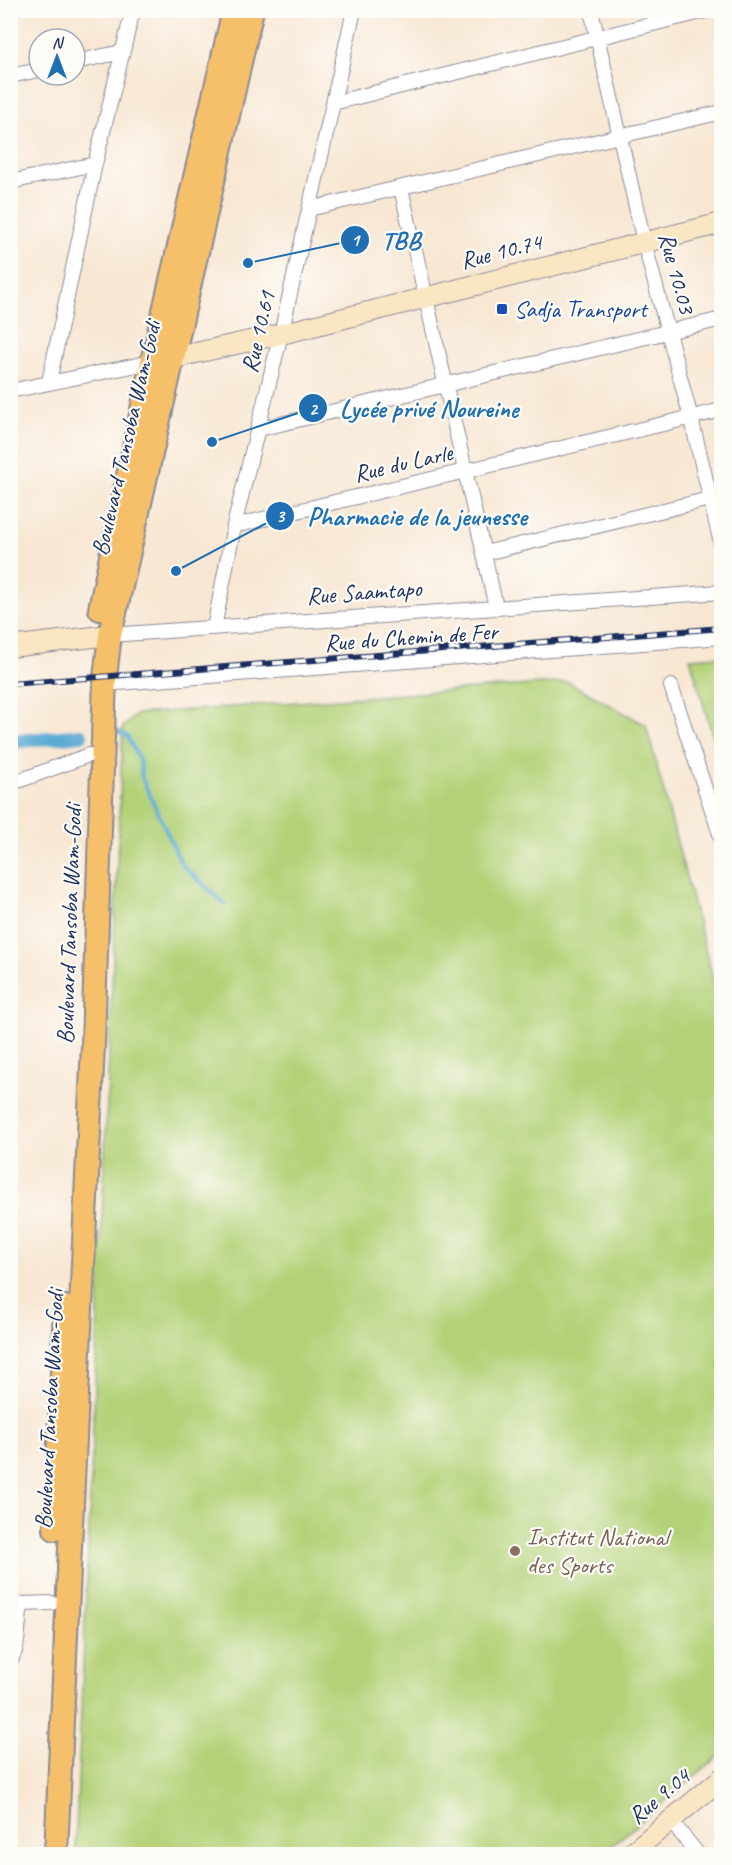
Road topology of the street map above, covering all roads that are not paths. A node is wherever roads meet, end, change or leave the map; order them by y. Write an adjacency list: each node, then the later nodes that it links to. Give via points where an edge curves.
1 (133, 10): 8 (street)
2 (234, 10): 25 (main road, Boulevard Tansoba Wam-Godi)
3 (252, 10): 25 (main road, Boulevard Tansoba Wam-Godi)
4 (354, 10): 12 (street, Rue 10.61)
5 (591, 10): 7 (street, Rue 10.03)
6 (709, 10): 7 (street)
7 (598, 38): 12 (street); 14 (street, Rue 10.03)
8 (122, 52): 9 (street); 15 (street)
9 (87, 59)
10 (27, 72): 11 (street)
11 (10, 76)
12 (333, 103): 18 (street, Rue 10.61)
13 (722, 112): 14 (street)
14 (621, 135): 17 (street); 20 (street, Rue 10.03)
15 (95, 164): 16 (street); 26 (street)
16 (10, 182)
17 (401, 188): 18 (street); 21 (street)
18 (309, 209): 24 (street, Rue 10.61)
19 (722, 223): 20 (main road, Rue 10.74)
20 (644, 242): 21 (main road, Rue 10.74); 23 (street, Rue 10.03)
21 (424, 297): 24 (main road, Rue 10.74); 27 (street)
22 (722, 319): 23 (street)
23 (669, 332): 27 (street); 30 (street, Rue 10.03)
24 (281, 334): 25 (main road, Rue 10.74); 31 (street, Rue 10.61)
25 (161, 360): 26 (street); 40 (main road, Boulevard Tansoba Wam-Godi)
26 (49, 382): 28 (street)
27 (446, 385): 31 (street); 32 (street)
28 (10, 391)
29 (722, 410): 30 (street, Rue du Larle)
30 (691, 418): 32 (street, Rue du Larle); 33 (street, Rue 10.03)
31 (259, 429): 34 (street, Rue 10.61)
32 (465, 471): 34 (street, Rue du Larle); 36 (street)
33 (716, 497): 35 (street, Rue 10.03); 36 (street)
34 (234, 526): 39 (street, Rue 10.61)
35 (722, 547)
36 (485, 553): 38 (street)
37 (722, 592): 38 (street, Rue Saamtapo)
38 (496, 607): 39 (street, Rue Saamtapo)
39 (214, 628): 40 (street, Rue Saamtapo)
40 (102, 636): 42 (main road, Rue Saamtapo); 43 (main road, Boulevard Tansoba Wam-Godi); 45 (main road, Boulevard Tansoba Wam-Godi, via 90,678)
41 (722, 637): 43 (street, Rue du Chemin de Fer)
42 (10, 647)
43 (104, 684): 53 (main road, Boulevard Tansoba Wam-Godi, via 93,1045)
44 (671, 686): 47 (street)
45 (89, 755): 46 (street); 48 (main road, Boulevard Tansoba Wam-Godi)
46 (10, 784)
47 (722, 840)
48 (52, 1603): 49 (street, via 22,1604 16,1654); 52 (main road, Boulevard Tansoba Wam-Godi)
49 (10, 1662)
50 (722, 1778): 51 (main road, Rue 9.04)
51 (670, 1820): 54 (main road, Rue 9.04); 55 (street)
52 (42, 1854)
53 (56, 1854)
54 (630, 1854)
55 (698, 1854)

